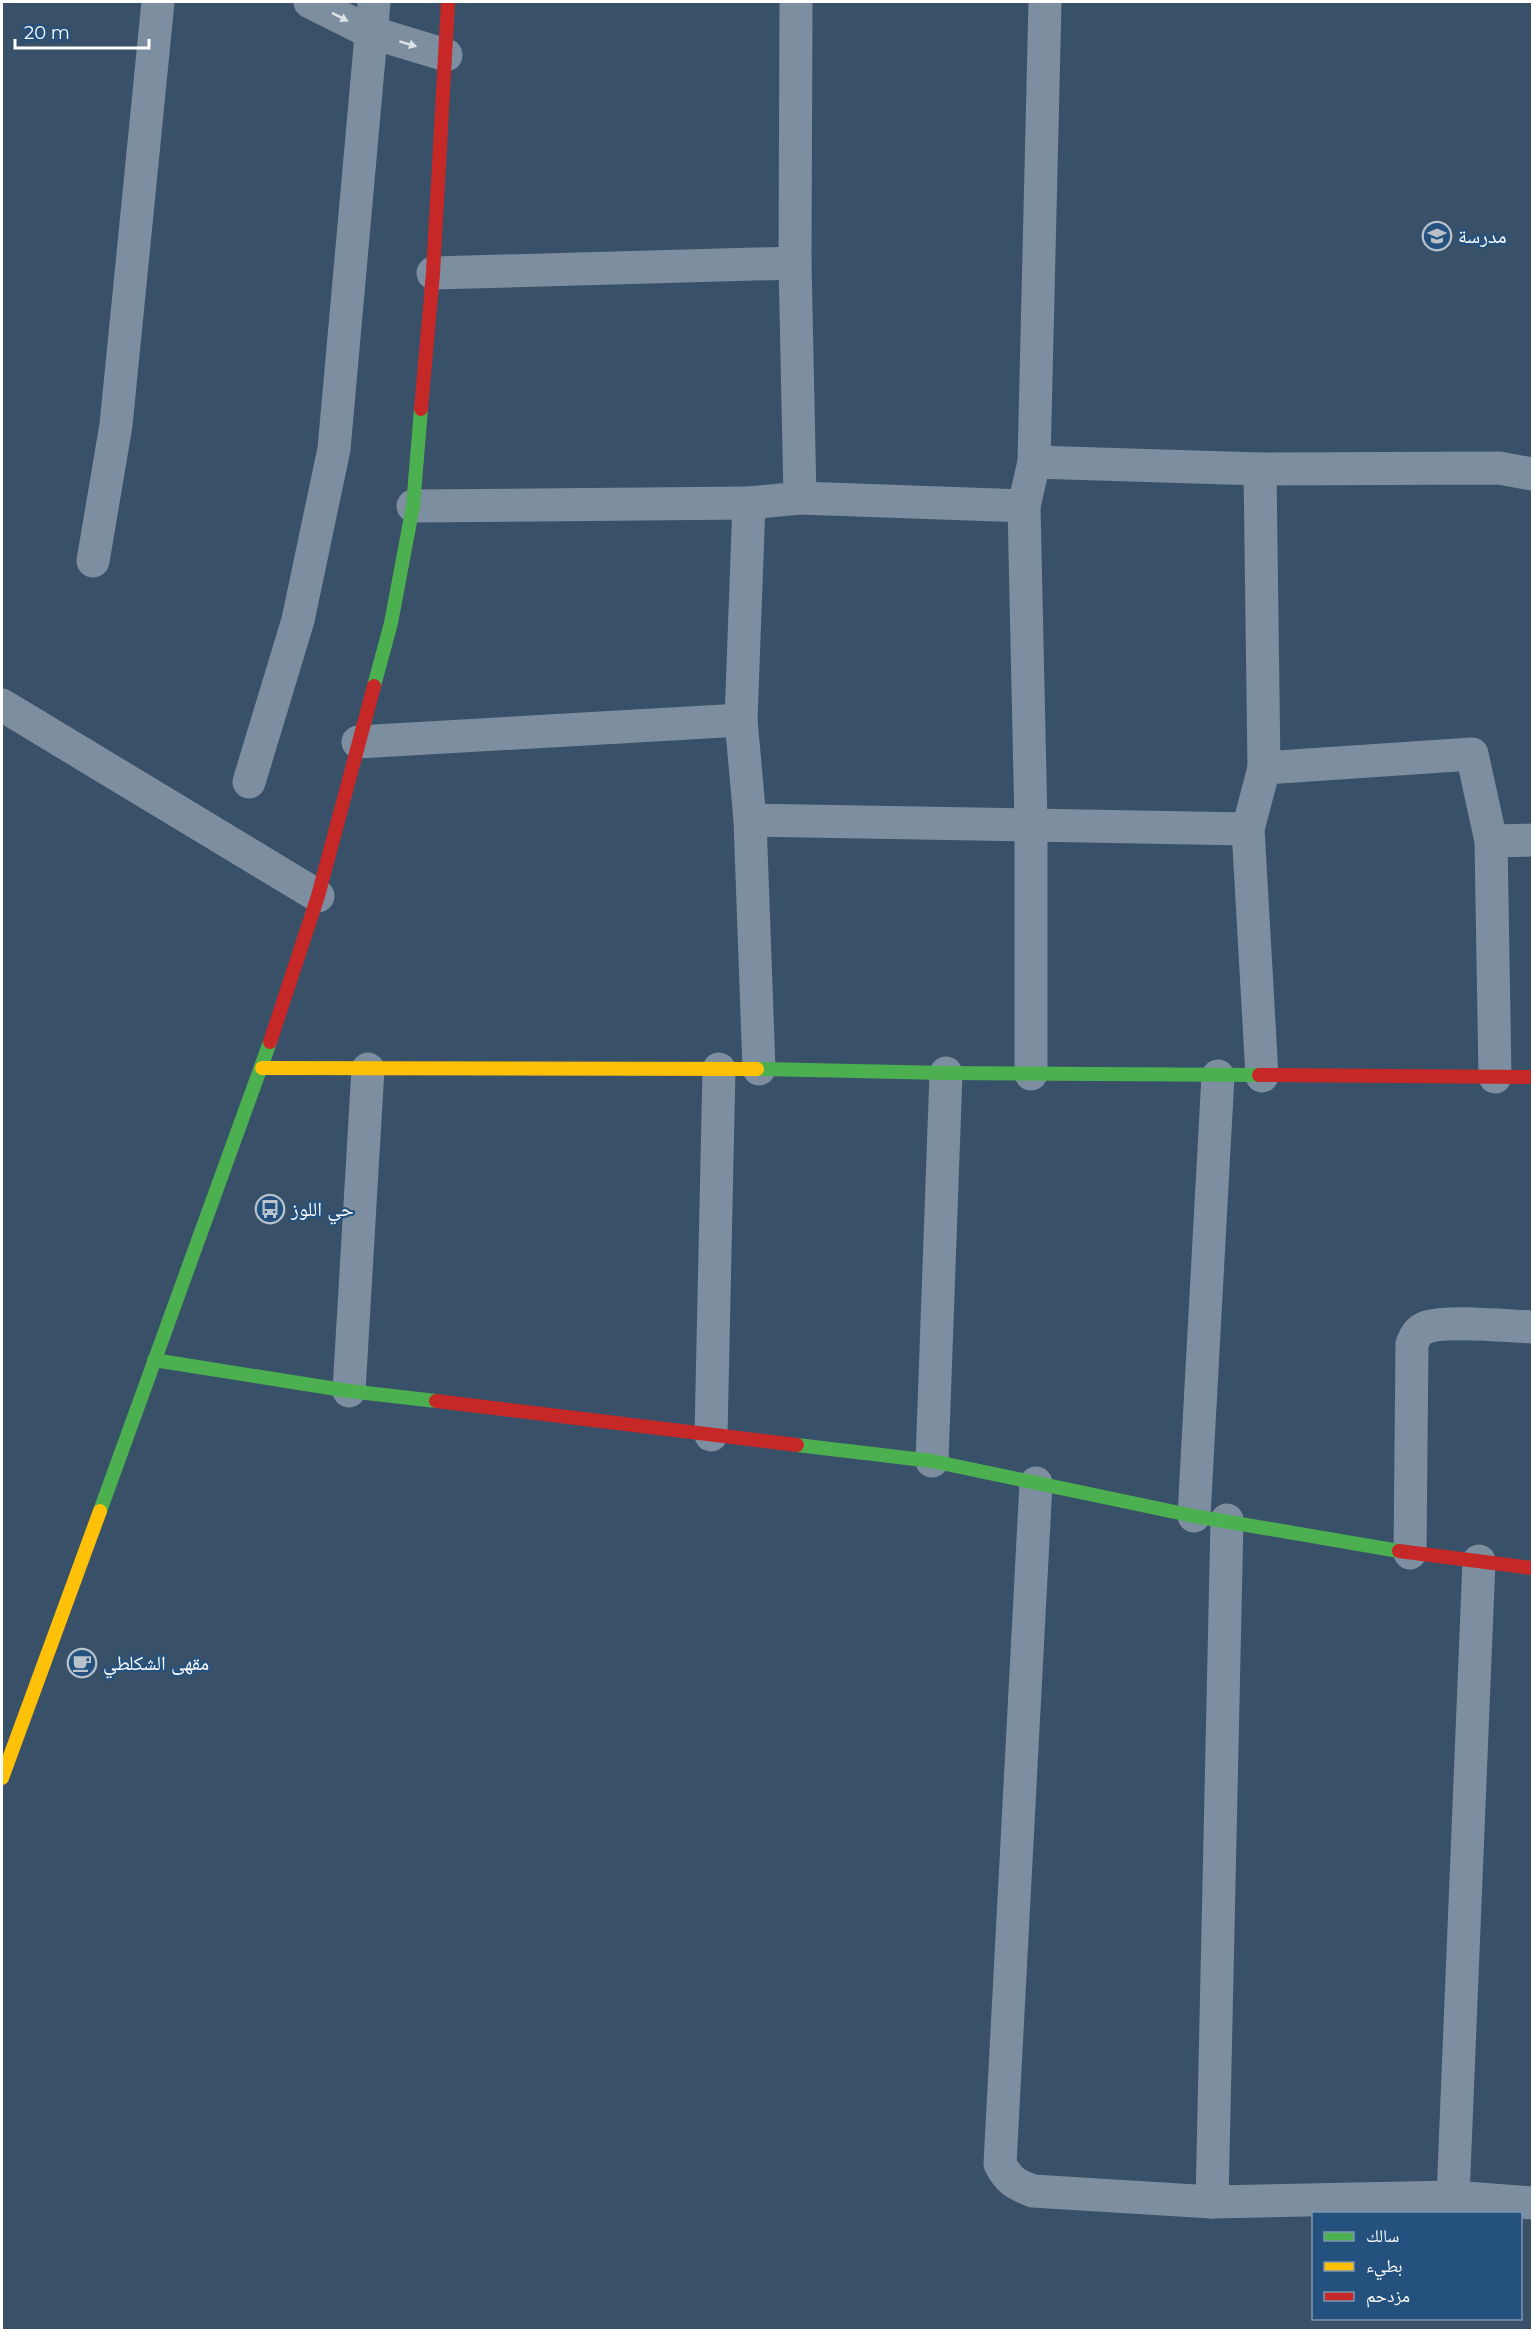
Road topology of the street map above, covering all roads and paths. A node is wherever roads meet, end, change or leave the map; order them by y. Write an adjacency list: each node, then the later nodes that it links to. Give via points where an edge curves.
1 (158, 2): 17 (street, via 116,425)
2 (310, 2): 6 (street, one-way to 6)
3 (448, 2): 7 (street)
4 (796, 2): 8 (street)
5 (1045, 2): 10 (street)
6 (372, 17): 7 (street, one-way to 7); 22 (street, via 334,448 298,620)
7 (446, 55): 9 (street)
8 (795, 263): 9 (street); 13 (street)
9 (434, 273): 15 (street)
10 (1034, 462): 11 (street); 16 (street)
11 (1260, 469): 12 (street, via 1499,468); 21 (street)
12 (1533, 474)
13 (800, 498): 14 (street); 16 (street)
14 (749, 503): 15 (street); 19 (street)
15 (413, 506): 20 (street, via 391,623)
16 (1024, 506): 24 (street)
17 (93, 561)
18 (6, 719): 28 (street)
19 (741, 720): 20 (street); 23 (street)
20 (358, 742): 28 (street)
21 (1264, 768): 25 (street); 27 (street, via 1473,754)
22 (249, 782)
23 (750, 820): 24 (street); 32 (street)
24 (1031, 824): 25 (street); 34 (street)
25 (1248, 829): 36 (street)
26 (1533, 840): 27 (street)
27 (1491, 841): 37 (street)
28 (318, 896): 29 (street)
29 (262, 1068): 30 (street); 40 (street)
30 (369, 1069): 31 (street); 41 (street)
31 (719, 1069): 32 (street); 42 (street)
32 (759, 1069): 33 (street)
33 (946, 1073): 34 (street); 43 (street)
34 (1032, 1074): 35 (street)
35 (1218, 1076): 36 (street); 45 (street)
36 (1262, 1076): 37 (street)
37 (1495, 1077): 38 (street)
38 (1533, 1077)
39 (1533, 1327): 47 (street, via 1444,1325 1415,1334)
40 (154, 1360): 41 (street); 50 (street)
41 (349, 1391): 42 (street)
42 (711, 1435): 43 (street)
43 (932, 1461): 44 (street)
44 (1036, 1483): 45 (street); 52 (street, via 1000,2164 1007,2178 1033,2191)
45 (1194, 1516): 46 (street)
46 (1227, 1520): 47 (street); 52 (street)
47 (1410, 1553): 48 (street)
48 (1479, 1561): 49 (street); 51 (street)
49 (1533, 1568)
50 (2, 1778)
51 (1453, 2197): 52 (street); 53 (street)
52 (1212, 2202)
53 (1533, 2203)

